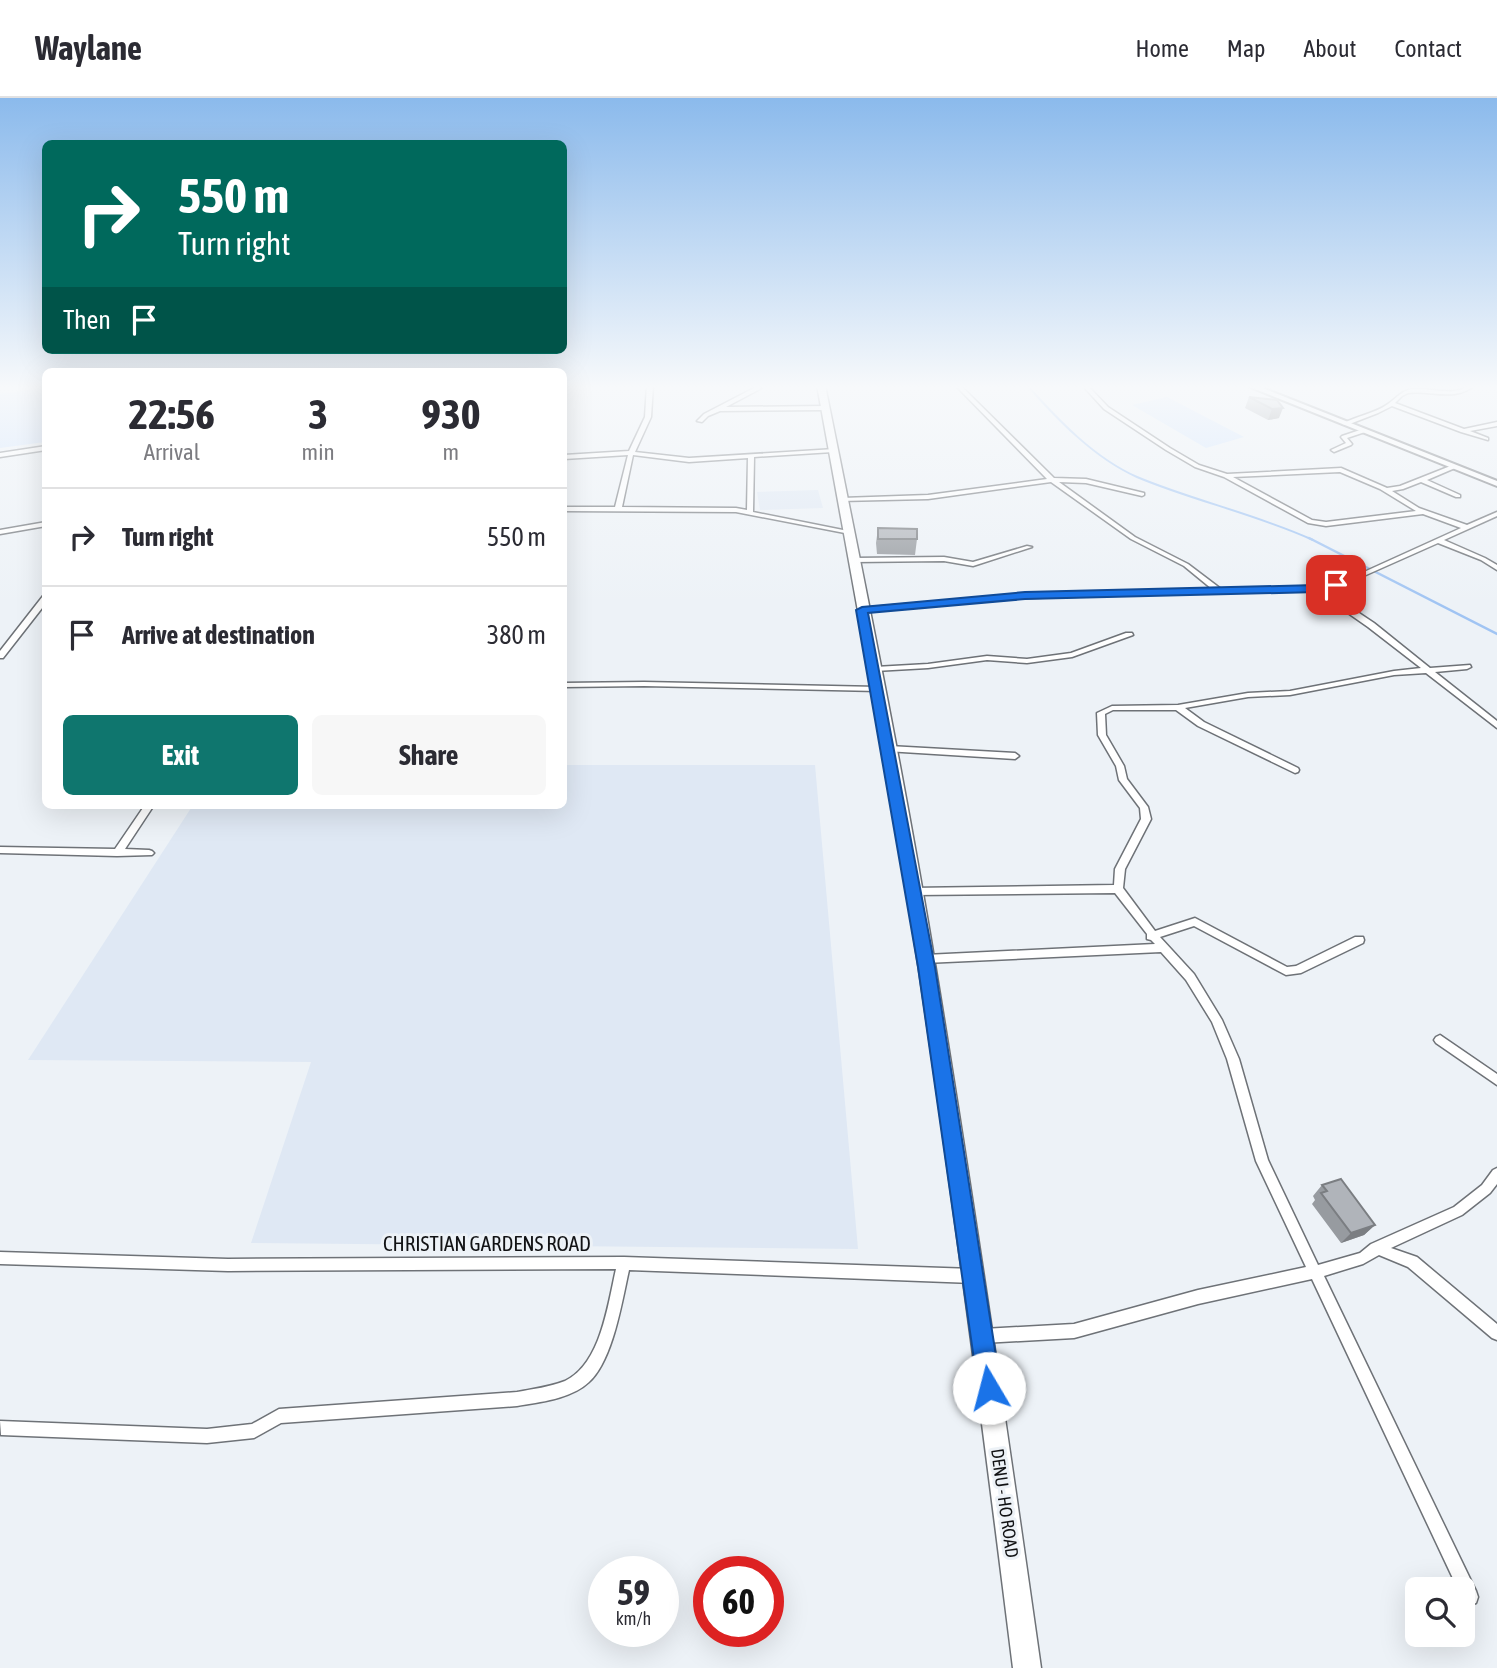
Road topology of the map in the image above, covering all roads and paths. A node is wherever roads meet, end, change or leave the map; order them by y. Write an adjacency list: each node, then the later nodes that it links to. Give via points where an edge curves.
1 (630, 458): 19 (street)
2 (675, 458): 3 (street)
3 (716, 458)
4 (751, 458): 20 (street)
5 (834, 458): 17 (main road, DENU - HO ROAD)
6 (1030, 458): 11 (street)
7 (1184, 458): 10 (street)
8 (1432, 458): 9 (street)
9 (1453, 467): 12 (street); 13 (street)
10 (1226, 476): 14 (street, via 1337,469); 21 (street, via 1310,522)
11 (1052, 480): 15 (street, via 1086,481); 17 (street, via 928,496); 32 (street, via 1133,538 1185,565)
12 (1422, 480): 14 (street); 16 (street)
13 (1497, 484)
14 (1387, 490): 21 (street)
15 (1142, 494)
16 (1458, 496)
17 (842, 500): 26 (main road, DENU - HO ROAD)
18 (567, 509): 19 (street)
19 (618, 510): 20 (street)
20 (750, 511): 26 (street)
21 (1425, 512): 24 (street)
22 (1497, 514): 24 (street)
23 (42, 525): 25 (street)
24 (1465, 527): 27 (street)
25 (0, 532)
26 (848, 533): 29 (main road, DENU - HO ROAD)
27 (1437, 540): 30 (street); 31 (street, via 1336,585)
28 (1029, 547): 29 (street, via 972,564 944,559)
29 (853, 560): 34 (main road, DENU - HO ROAD)
30 (1497, 568)
31 (1317, 588): 32 (street); 39 (street)
32 (1218, 590): 34 (street, via 1025,596)
33 (42, 603): 36 (street)
34 (862, 610): 38 (main road, DENU - HO ROAD)
35 (1129, 635): 38 (street, via 1072,655 1027,661 987,658)
36 (0, 656)
37 (1467, 667): 39 (street)
38 (874, 668): 41 (main road, DENU - HO ROAD)
39 (1425, 670): 42 (street); 43 (street)
40 (567, 685): 41 (street)
41 (878, 689): 44 (main road, DENU - HO ROAD)
42 (1178, 707): 46 (street, via 1201,724); 51 (street, via 1112,708 1101,713 1102,735 1123,780 1144,807 1146,819 1120,869)
43 (1497, 726)
44 (889, 749): 45 (street); 52 (main road, DENU - HO ROAD)
45 (1015, 756)
46 (1295, 770)
47 (147, 809): 49 (street)
48 (0, 850): 49 (street)
49 (117, 853): 50 (street)
50 (149, 853)
51 (1118, 889): 52 (street); 53 (street)
52 (914, 891): 56 (main road, DENU - HO ROAD)
53 (1151, 936): 54 (street, via 1195,922 1286,971); 55 (street)
54 (1359, 940)
55 (1163, 948): 56 (street); 63 (street, via 1190,977 1217,1020 1262,1161)
56 (925, 959): 64 (main road, DENU - HO ROAD)
57 (1440, 1040): 58 (street)
58 (1497, 1080)
59 (1497, 1174): 60 (street, via 1458,1211)
60 (1376, 1248): 63 (street, via 1363,1258); 65 (street, via 1412,1262)
61 (0, 1258): 62 (street, CHRISTIAN GARDENS ROAD, via 228,1265)
62 (624, 1264): 64 (street, CHRISTIAN GARDENS ROAD); 67 (street, via 601,1349 585,1376 554,1392 517,1399 279,1416 254,1432 207,1436)
63 (1315, 1272): 66 (street, via 1198,1297 1074,1331); 68 (street)
64 (973, 1276): 66 (main road, DENU - HO ROAD)
65 (1497, 1333)
66 (983, 1336): 69 (main road, DENU - HO ROAD)
67 (1, 1428)
68 (1460, 1577)
69 (1027, 1668)

